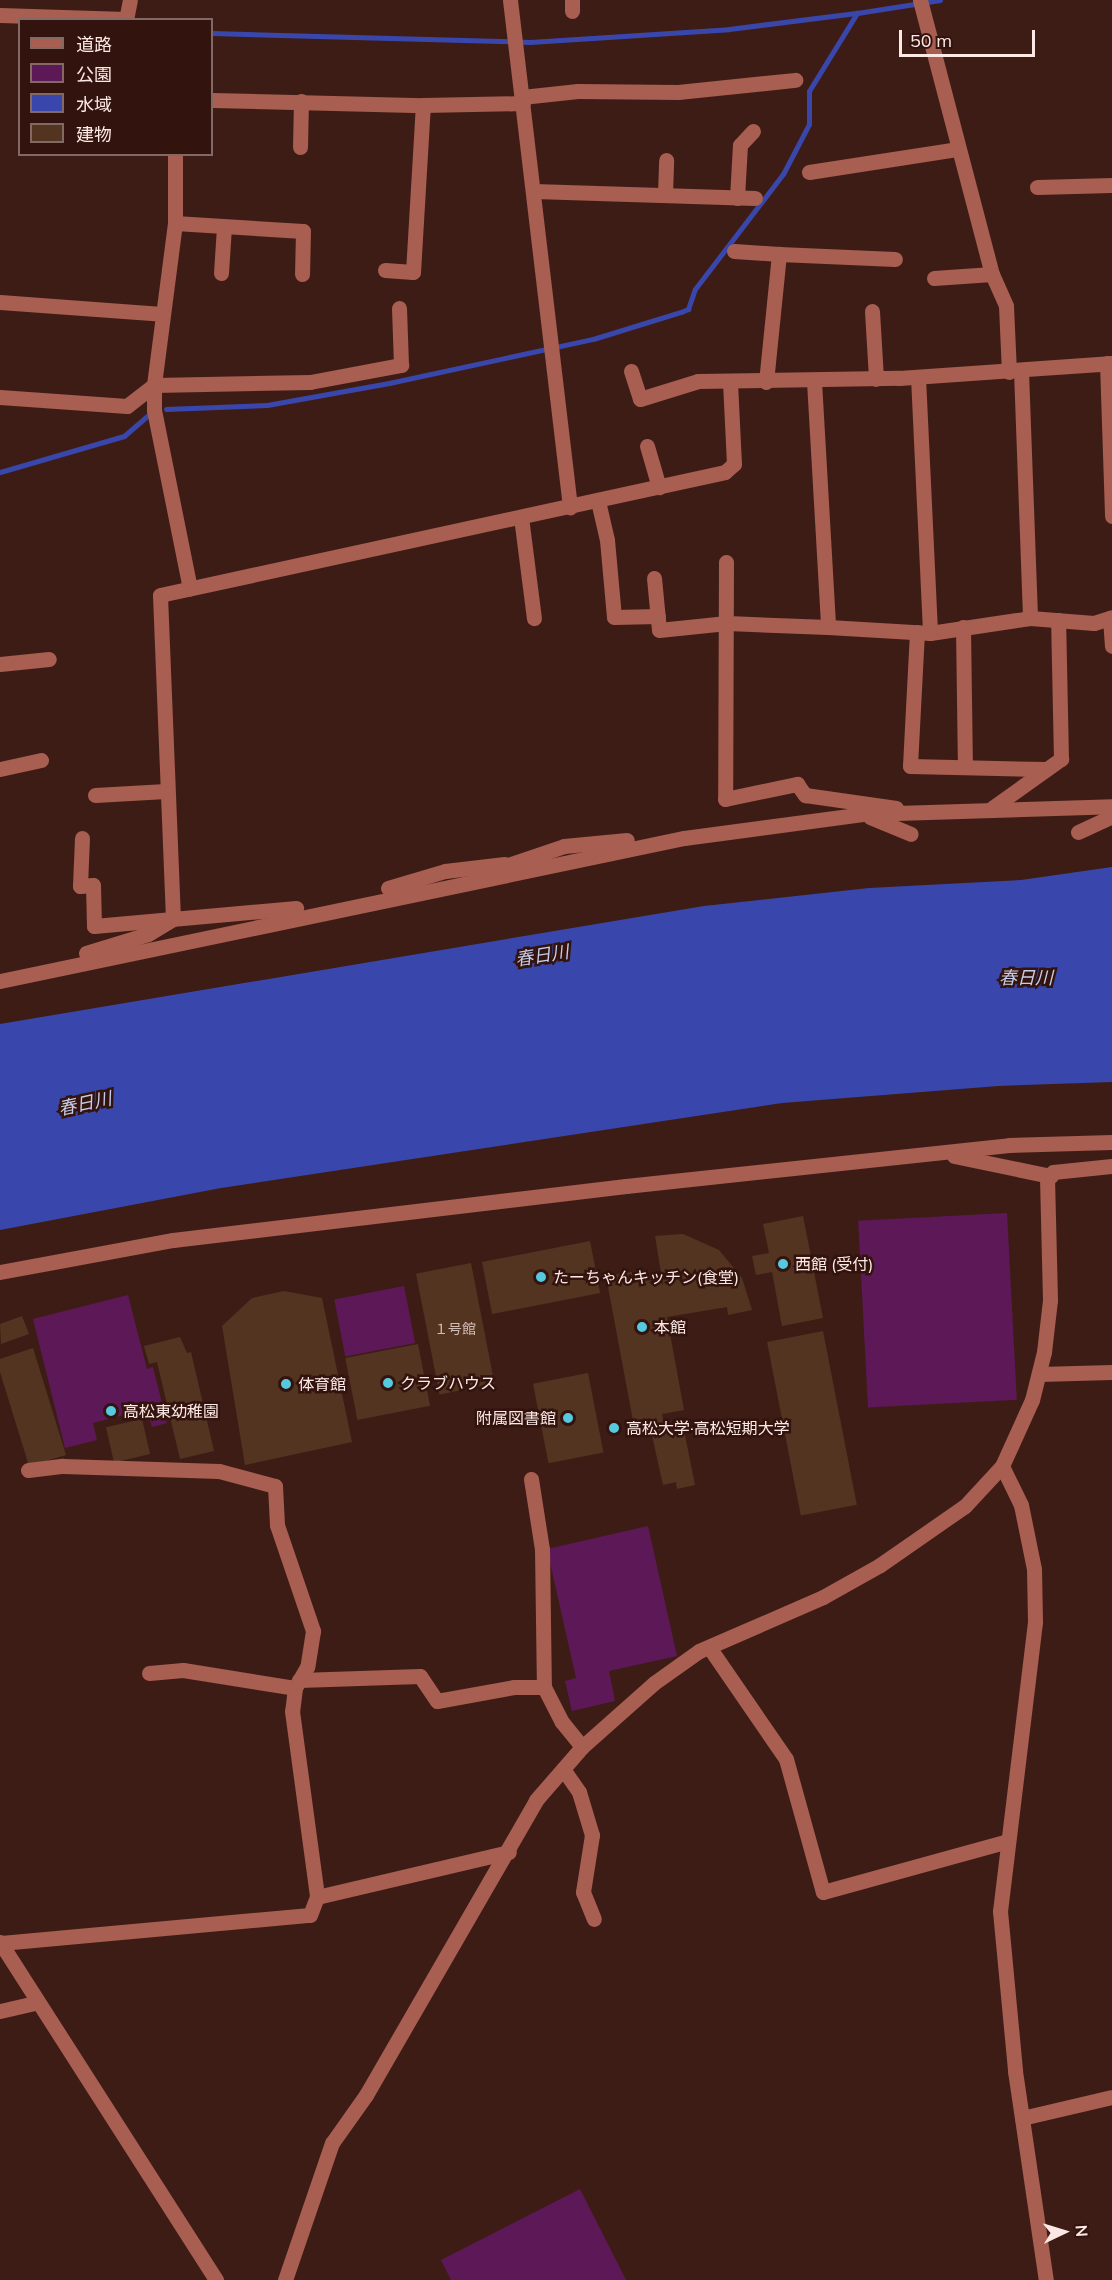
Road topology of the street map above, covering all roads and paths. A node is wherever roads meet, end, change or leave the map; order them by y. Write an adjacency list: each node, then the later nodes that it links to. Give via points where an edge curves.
1 (130, 0): 6 (street)
2 (510, 0): 9 (street)
3 (921, 3): 14 (street)
4 (0, 15): 5 (street)
5 (94, 18)
6 (126, 18)
7 (795, 80): 9 (street, via 678,92 578,91)
8 (213, 100): 10 (street)
9 (523, 100): 11 (street); 20 (street)
10 (301, 101): 11 (street); 13 (street)
11 (423, 105): 29 (street, via 413,272)
12 (753, 131): 22 (street, via 740,145)
13 (300, 147)
14 (958, 149): 17 (street); 32 (street)
15 (175, 156): 24 (street)
16 (666, 160): 21 (street)
17 (809, 171)
18 (1112, 185): 19 (street)
19 (1037, 187)
20 (534, 191): 21 (street); 51 (street)
21 (665, 194): 22 (street)
22 (737, 198): 23 (street)
23 (755, 198)
24 (175, 224): 25 (street); 37 (street)
25 (224, 226): 30 (street); 31 (street, via 303,231)
26 (734, 251): 27 (street)
27 (779, 254): 28 (street); 44 (street)
28 (895, 259)
29 (385, 270)
30 (221, 273)
31 (302, 274)
32 (992, 274): 33 (street); 40 (street, via 1006,306)
33 (934, 278)
34 (0, 302): 37 (street)
35 (399, 308): 46 (street, via 401,365 310,382)
36 (872, 311): 42 (street)
37 (162, 314): 46 (street)
38 (1109, 363): 40 (street); 52 (street)
39 (632, 371): 45 (street, via 640,399 698,381)
40 (1015, 371): 41 (street); 60 (street)
41 (918, 377): 42 (street); 65 (street)
42 (876, 379): 43 (street)
43 (814, 381): 44 (street); 63 (street)
44 (766, 382): 45 (street)
45 (730, 383): 49 (street, via 734,464 725,472)
46 (154, 385): 47 (street, via 127,406); 56 (street, via 154,410)
47 (0, 397)
48 (647, 446): 49 (street)
49 (659, 487): 50 (street)
50 (597, 501): 51 (street); 57 (street, via 607,540 614,616)
51 (570, 507): 53 (street)
52 (1112, 516)
53 (520, 517): 56 (street); 59 (street)
54 (726, 562): 62 (street)
55 (654, 578): 57 (street)
56 (190, 588): 73 (street, via 160,595)
57 (658, 616): 62 (street, via 659,630)
58 (1111, 617): 61 (street, via 1094,623); 66 (street)
59 (534, 618)
60 (1030, 618): 61 (street); 64 (street)
61 (1058, 620): 72 (street, via 1061,759)
62 (727, 623): 63 (street); 77 (street, via 725,799 797,784 806,795 894,805)
63 (828, 627): 65 (street)
64 (963, 627): 65 (street); 70 (street)
65 (923, 632): 70 (street, via 910,766)
66 (1112, 646)
67 (49, 659): 68 (street)
68 (0, 664)
69 (41, 760): 71 (street)
70 (965, 767): 72 (street)
71 (0, 769)
72 (1046, 769): 76 (street)
73 (166, 790): 74 (street); 86 (street)
74 (95, 795)
75 (1112, 806): 76 (street)
76 (992, 808): 77 (street)
77 (899, 813): 78 (street)
78 (864, 814): 81 (street); 83 (street, via 509,868)
79 (1112, 816): 80 (street)
80 (1078, 832)
81 (911, 834)
82 (82, 838): 86 (street, via 80,886 93,885 94,926)
83 (369, 897): 84 (street); 85 (street)
84 (310, 906): 85 (street); 86 (street)
85 (333, 909): 87 (street)
86 (173, 919): 87 (street, via 148,934 77,956)
87 (55, 969): 88 (street); 89 (street)
88 (0, 972)
89 (0, 981)
90 (1112, 1142): 91 (street)
91 (938, 1153): 93 (street); 94 (street, via 172,1240)
92 (1112, 1166): 93 (street)
93 (1051, 1176): 96 (street, via 1047,1179 1050,1300)
94 (0, 1272)
95 (1112, 1372): 96 (street)
96 (1039, 1374): 97 (street, via 1032,1400)
97 (1002, 1466): 100 (street, via 965,1506 880,1565 823,1597); 106 (street, via 1021,1505 1034,1569 1035,1622)
98 (28, 1470): 102 (street, via 63,1466 219,1471 275,1486 277,1525 313,1631 307,1667)
99 (531, 1479): 103 (street, via 542,1550)
100 (709, 1647): 104 (street, via 654,1683); 106 (street, via 786,1759 823,1892)
101 (149, 1673): 102 (street, via 183,1670)
102 (297, 1684): 103 (street, via 420,1676 437,1701 514,1686); 108 (street, via 292,1711)
103 (544, 1687): 104 (street, via 562,1722)
104 (582, 1747): 105 (street)
105 (563, 1769): 107 (street, via 536,1800); 109 (street, via 579,1792 592,1835 583,1892)
106 (1008, 1841): 114 (street, via 1000,1911)
107 (509, 1852): 108 (street); 116 (street, via 366,2095 333,2143)
108 (317, 1897): 110 (street, via 310,1915)
109 (594, 1919)
110 (0, 1942): 111 (street)
111 (38, 2002): 112 (street); 115 (street)
112 (0, 2011)
113 (1112, 2097): 114 (street)
114 (1022, 2118): 117 (street)
115 (216, 2280)
116 (285, 2280)
117 (1046, 2280)

